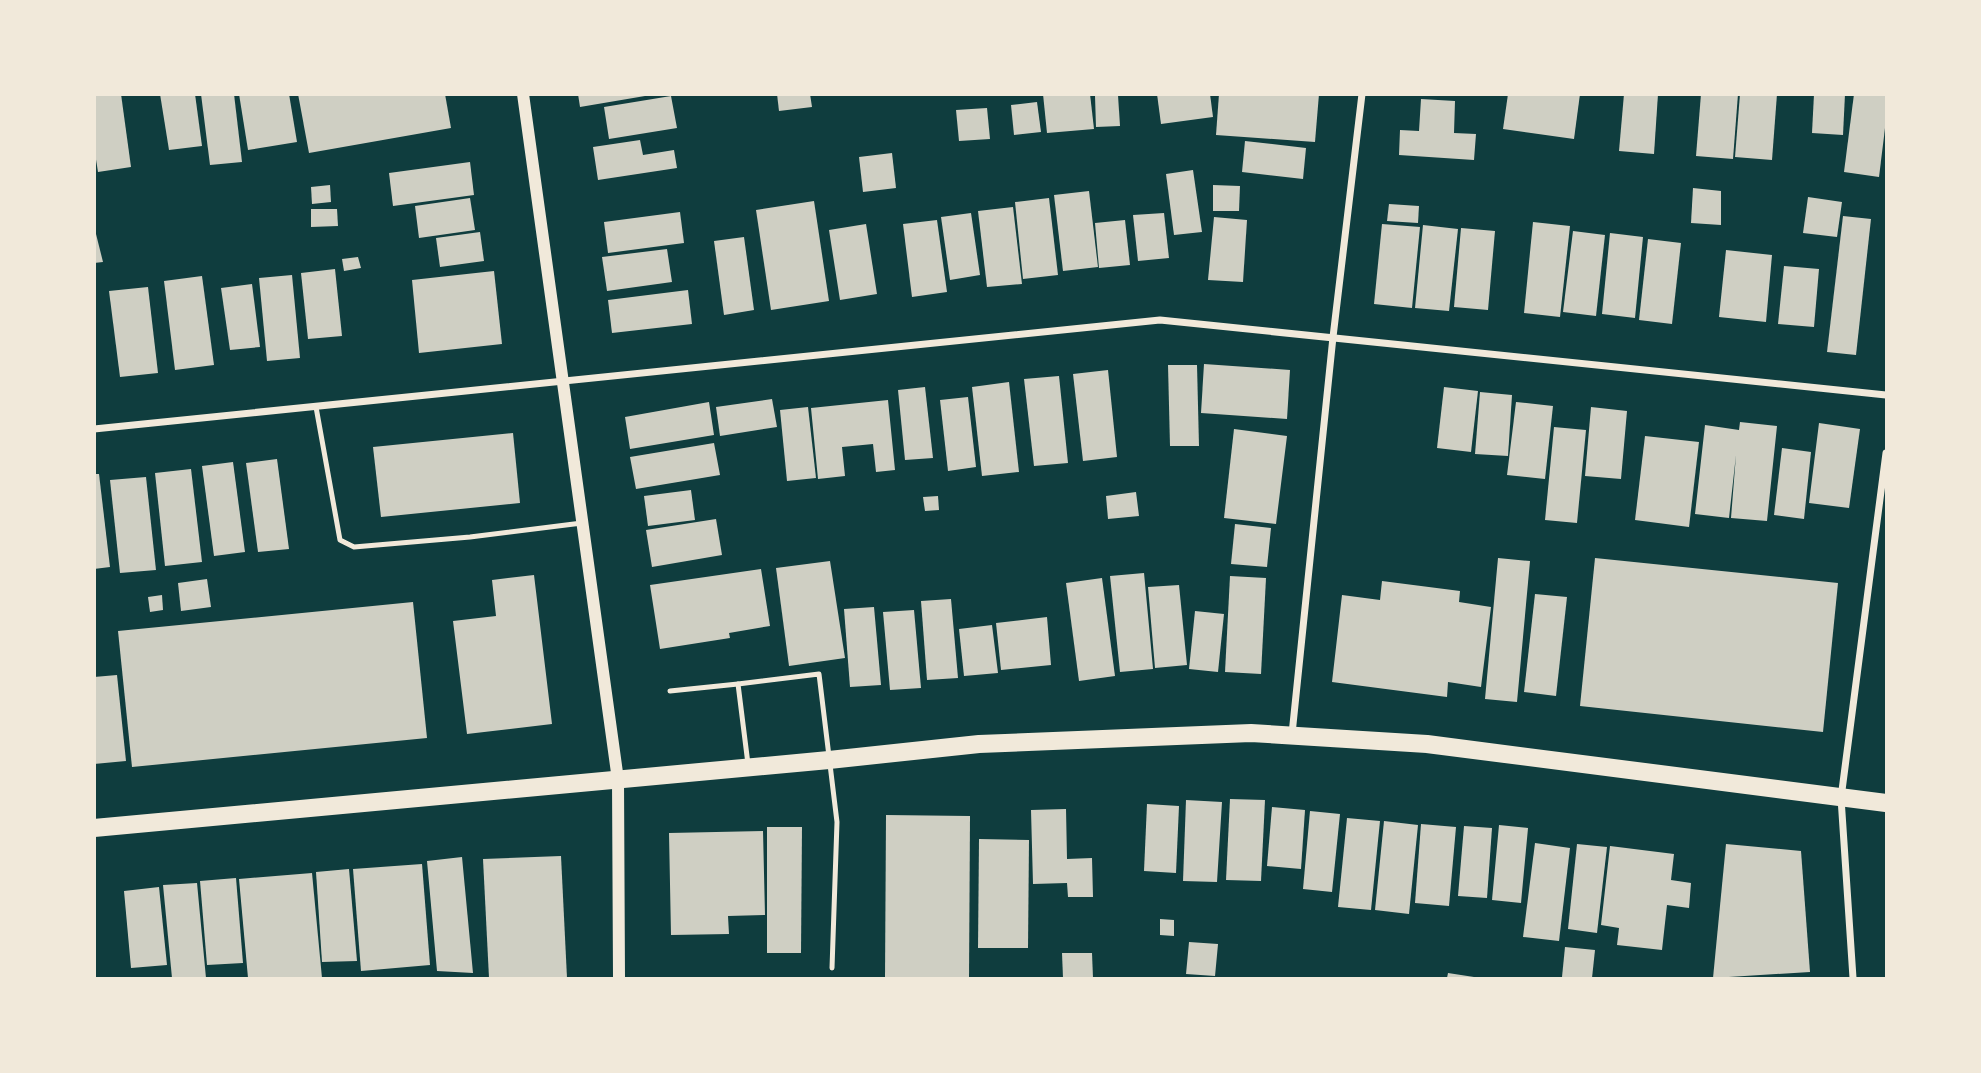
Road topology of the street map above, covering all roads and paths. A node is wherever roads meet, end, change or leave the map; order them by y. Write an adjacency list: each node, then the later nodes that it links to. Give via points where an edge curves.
1 (523, 94): 4 (street)
2 (1362, 94): 3 (street)
3 (1333, 337): 4 (street, via 1160,320); 5 (street); 12 (street)
4 (562, 381): 6 (street); 9 (street)
5 (1886, 396)
6 (316, 407): 7 (street); 9 (lane, via 340,540 354,547)
7 (94, 429)
8 (1886, 453): 16 (street)
9 (582, 523): 15 (street)
10 (738, 684): 11 (lane); 13 (lane, via 819,674); 14 (lane)
11 (670, 691)
12 (1292, 735): 13 (main road, via 979,744); 16 (main road, via 1427,744)
13 (829, 760): 14 (main road); 19 (lane, via 837,822)
14 (749, 767): 15 (main road)
15 (618, 780): 18 (main road); 20 (street)
16 (1841, 798): 17 (main road); 21 (street)
17 (1886, 803)
18 (94, 828)
19 (832, 968)
20 (619, 978)
21 (1853, 978)

